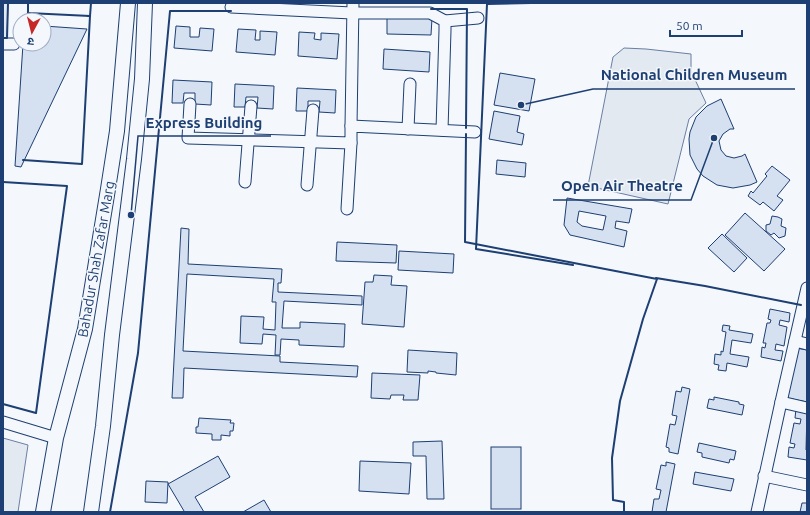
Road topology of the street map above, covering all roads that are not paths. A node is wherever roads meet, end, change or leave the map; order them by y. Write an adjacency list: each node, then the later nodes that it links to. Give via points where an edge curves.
1 (128, 3): 27 (main road, Bahadur Shah Zafar Marg, via 117,131 84,334)
2 (145, 3): 31 (main road, Bahadur Shah Zafar Marg, via 142,79 133,167)
3 (231, 7): 4 (street)
4 (352, 8): 6 (street, via 430,13); 11 (street)
5 (478, 18): 6 (street)
6 (445, 21): 13 (street)
7 (410, 84): 12 (street)
8 (190, 104): 15 (street, via 188,138)
9 (251, 106): 15 (street)
10 (313, 110): 16 (street)
11 (351, 126): 12 (street); 17 (street)
12 (408, 129): 13 (street)
13 (442, 130): 14 (street)
14 (475, 132)
15 (248, 141): 16 (street); 18 (street)
16 (311, 142): 17 (street); 19 (street)
17 (351, 143): 20 (street)
18 (245, 182)
19 (307, 185)
20 (347, 209)
21 (807, 288): 22 (street)
22 (795, 341): 23 (street); 24 (street)
23 (807, 344)
24 (780, 402): 25 (street); 28 (street)
25 (807, 408)
26 (3, 422): 27 (street)
27 (56, 438): 30 (main road, Bahadur Shah Zafar Marg)
28 (764, 476): 29 (street); 32 (street)
29 (807, 485)
30 (43, 512)
31 (91, 512)
32 (757, 512)

